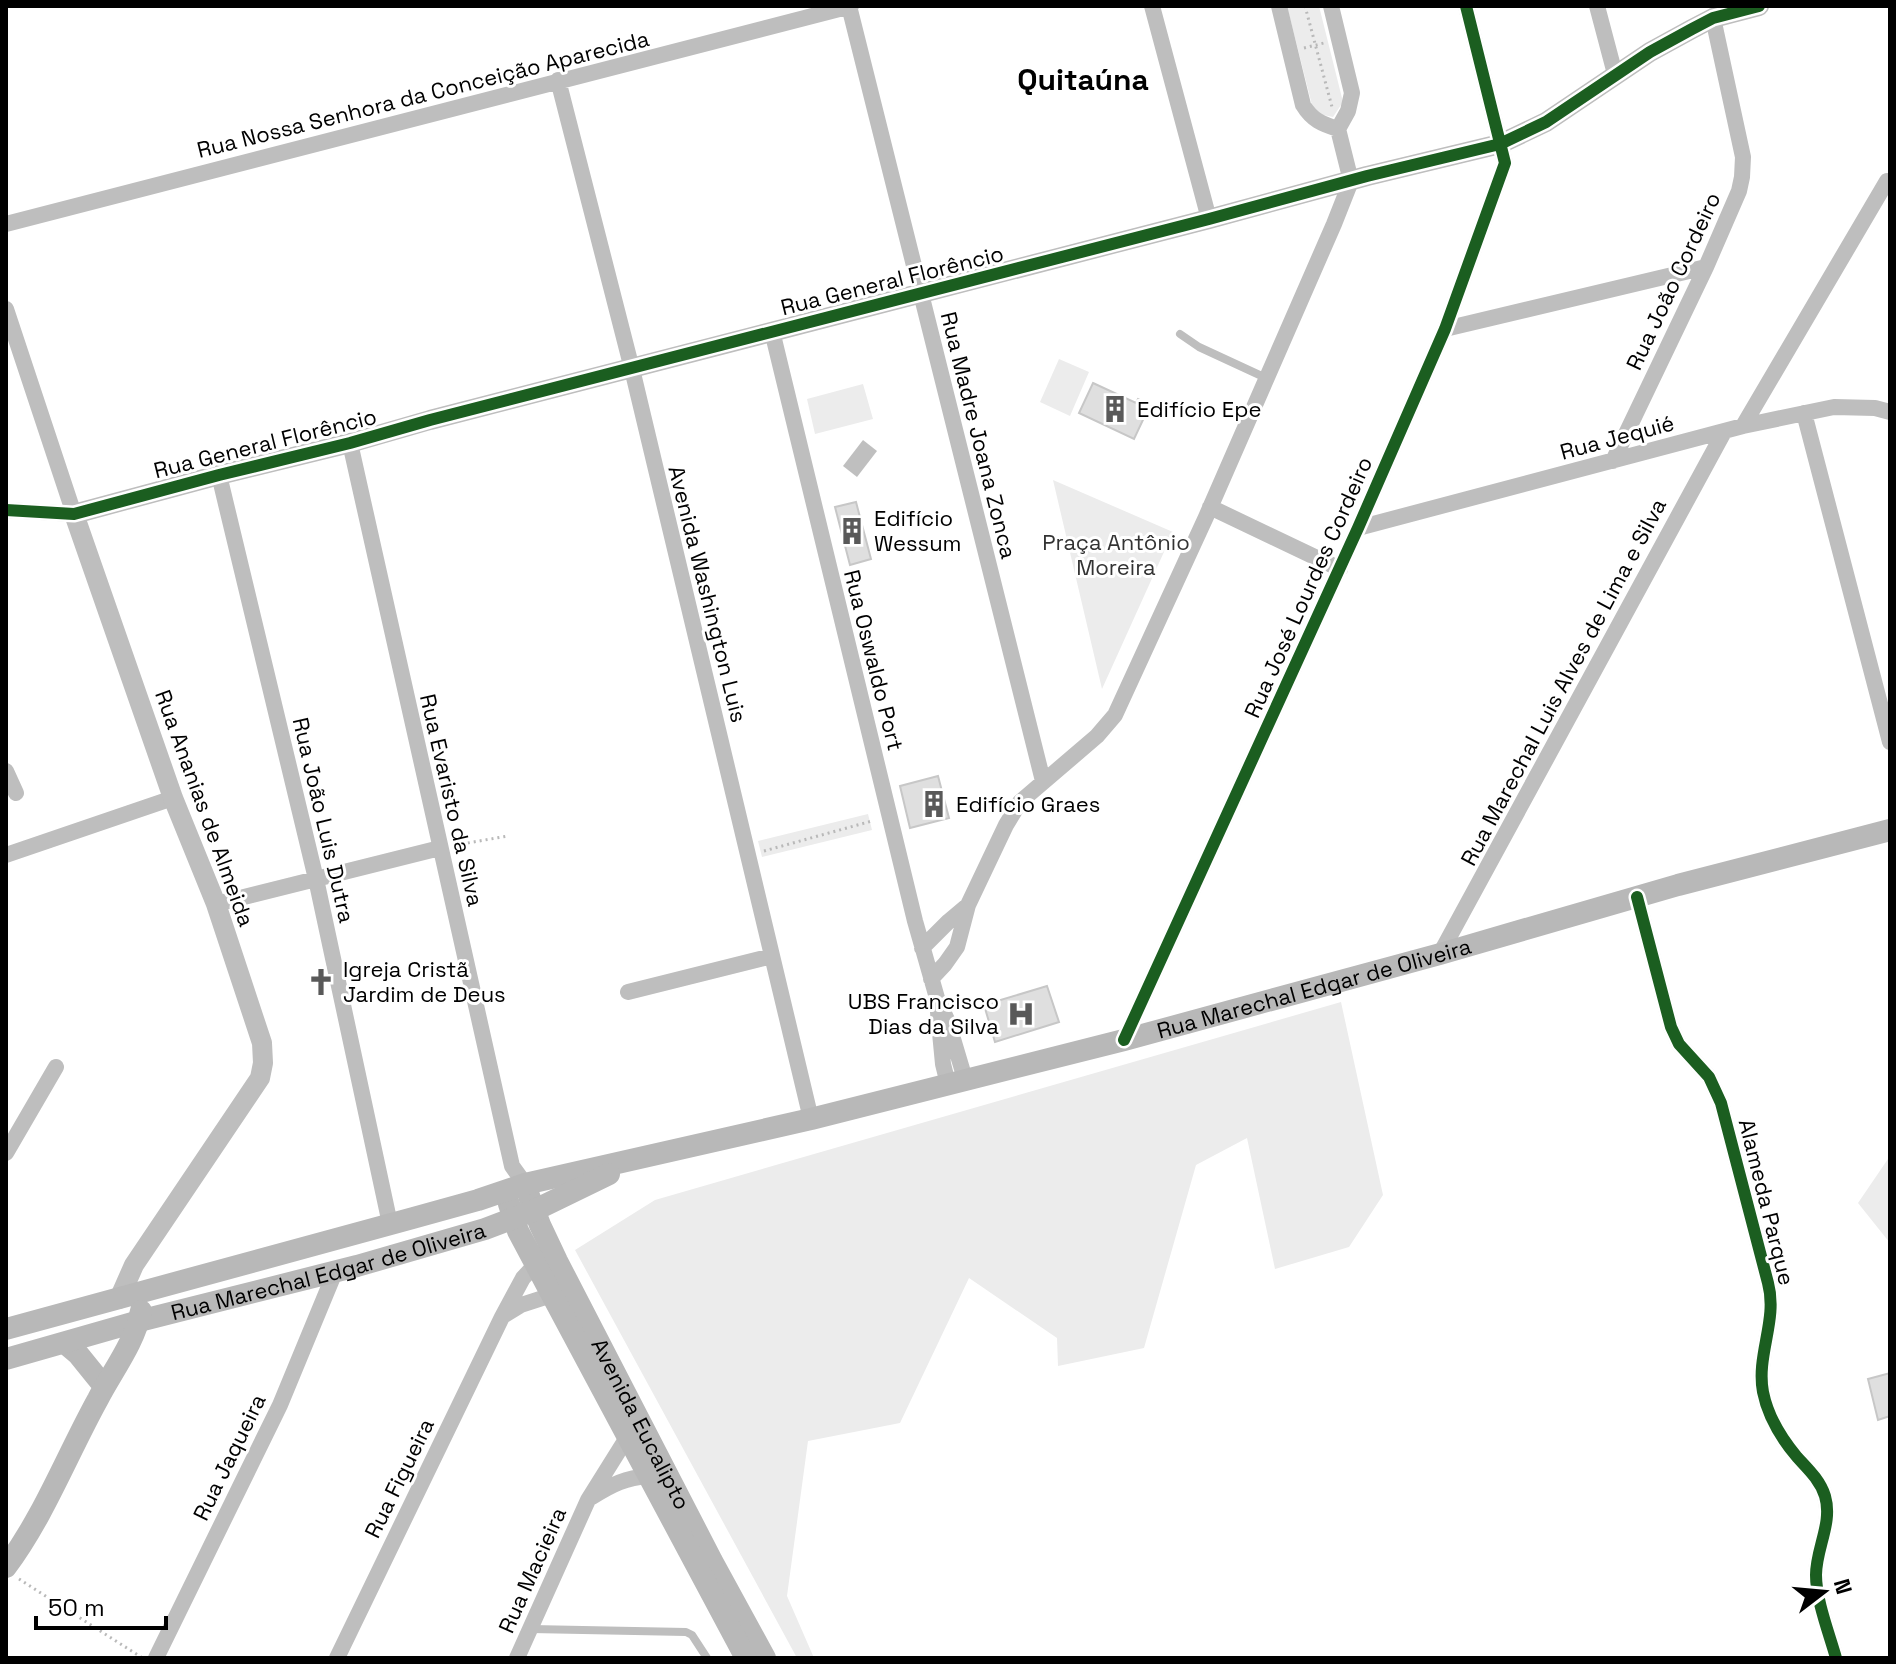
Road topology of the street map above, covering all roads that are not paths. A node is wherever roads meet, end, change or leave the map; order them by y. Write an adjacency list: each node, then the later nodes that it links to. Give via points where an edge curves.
1 (850, 6): 10 (street, Rua Nossa Senhora da Conceição Aparecida); 18 (street, Rua Madre Joana Zonca)
2 (1152, 6): 15 (street)
3 (1279, 6): 11 (street, via 1303,105 1319,122)
4 (1331, 6): 11 (street, via 1352,93)
5 (1466, 6): 12 (street, Rua José Lourdes Cordeiro)
6 (1597, 6): 9 (street)
7 (1759, 6): 8 (street, Rua General Florêncio)
8 (1713, 18): 9 (street, Rua General Florêncio); 17 (street, Rua João Cordeiro, via 1743,157 1739,191)
9 (1615, 74): 12 (street, Rua General Florêncio, via 1546,122)
10 (558, 80): 16 (street, Rua Nossa Senhora da Conceição Aparecida); 23 (street, Avenida Washington Luis)
11 (1338, 129): 13 (street)
12 (1500, 144): 13 (street, Rua General Florêncio); 20 (street, Rua José Lourdes Cordeiro, via 1505,163)
13 (1351, 181): 15 (street, Rua General Florêncio); 24 (street)
14 (1887, 181): 27 (street)
15 (1209, 219): 18 (street, Rua General Florêncio)
16 (6, 224)
17 (1706, 267): 20 (street); 30 (street, Rua João Cordeiro)
18 (921, 293): 21 (street, Rua General Florêncio); 40 (street, Rua Madre Joana Zonca)
19 (6, 309): 34 (street, Rua Ananias de Almeida)
20 (1445, 329): 35 (street, Rua José Lourdes Cordeiro)
21 (772, 331): 23 (street, Rua General Florêncio); 50 (street, Rua Oswaldo Port)
22 (1180, 334): 24 (lane)
23 (632, 369): 29 (street, Rua General Florêncio); 52 (street, Avenida Washington Luis)
24 (1267, 379): 32 (street)
25 (1890, 412): 26 (street, Rua Jequié, via 1853,406)
26 (1804, 413): 27 (street, Rua Jequié); 37 (street)
27 (1743, 426): 28 (street, Rua Jequié)
28 (1724, 432): 30 (street, Rua Jequié); 51 (street, Rua Marechal Luis Alves de Lima e Silva)
29 (350, 443): 31 (street, Rua General Florêncio); 44 (street, Rua Evaristo da Silva)
30 (1613, 461): 35 (street, Rua Jequié)
31 (219, 475): 34 (street, Rua General Florêncio); 46 (street, Rua João Luis Dutra)
32 (1210, 507): 36 (street); 40 (street, via 1115,715)
33 (6, 510): 34 (street, Rua General Florêncio)
34 (74, 514): 42 (street, Rua Ananias de Almeida)
35 (1358, 528): 36 (street, Rua José Lourdes Cordeiro)
36 (1340, 569): 55 (street, Rua José Lourdes Cordeiro)
37 (1887, 721): 38 (street)
38 (1890, 742)
39 (6, 771): 41 (street)
40 (1043, 781): 49 (street, via 1020,802 1006,825)
41 (16, 793)
42 (173, 798): 45 (street); 48 (street, Rua Ananias de Almeida)
43 (1890, 830): 47 (main road, Rua Marechal Edgar de Oliveira)
44 (440, 848): 46 (street); 63 (street, Rua Evaristo da Silva)
45 (6, 855)
46 (316, 879): 48 (street); 66 (street, Rua João Luis Dutra)
47 (1637, 897): 51 (main road, Rua Marechal Edgar de Oliveira); 90 (street, Alameda Parque, via 1671,1027 1709,1077 1721,1103 1771,1292 1762,1364 1766,1403 1779,1433 1818,1481 1826,1501 1816,1579)
48 (216, 904): 71 (street, Rua Ananias de Almeida, via 262,1043 260,1078 134,1265)
49 (968, 905): 50 (street); 53 (street, via 957,947)
50 (922, 948): 53 (street, Rua Oswaldo Port)
51 (1440, 954): 56 (main road, Rua Marechal Edgar de Oliveira)
52 (772, 956): 54 (street); 60 (street, Avenida Washington Luis)
53 (931, 979): 59 (street, Rua Oswaldo Port, via 948,1022)
54 (628, 992)
55 (1140, 1005): 56 (street); 57 (street, Rua José Lourdes Cordeiro)
56 (1153, 1032): 57 (main road, Rua Marechal Edgar de Oliveira)
57 (1124, 1040): 59 (main road, Rua Marechal Edgar de Oliveira)
58 (56, 1067): 61 (street)
59 (957, 1082): 60 (main road, Rua Marechal Edgar de Oliveira)
60 (811, 1119): 62 (main road, Rua Marechal Edgar de Oliveira)
61 (6, 1153)
62 (642, 1157): 63 (main road, Rua Marechal Edgar de Oliveira); 64 (main road, Rua Marechal Edgar de Oliveira)
63 (514, 1180): 64 (main road, Avenida Eucalipto); 65 (main road, Avenida Eucalipto); 66 (main road, Rua Marechal Edgar de Oliveira)
64 (535, 1210): 65 (main road, Rua Marechal Edgar de Oliveira); 79 (main road, Avenida Eucalipto)
65 (513, 1217): 67 (main road, Avenida Eucalipto); 68 (main road, Rua Marechal Edgar de Oliveira)
66 (390, 1224): 69 (main road, Rua Marechal Edgar de Oliveira)
67 (536, 1264): 70 (main road, Avenida Eucalipto); 72 (street, Rua Figueira)
68 (335, 1272): 73 (main road, Rua Marechal Edgar de Oliveira); 84 (street, Rua Jaqueira, via 280,1405)
69 (144, 1292): 71 (main road, Rua Marechal Edgar de Oliveira); 73 (main road)
70 (552, 1295): 72 (street); 79 (main road, Avenida Eucalipto)
71 (119, 1299): 74 (main road, Rua Marechal Edgar de Oliveira); 75 (main road)
72 (502, 1317): 85 (street, Rua Figueira)
73 (139, 1321): 75 (main road, Rua Marechal Edgar de Oliveira); 78 (main road)
74 (6, 1329)
75 (113, 1329): 76 (main road, Rua Marechal Edgar de Oliveira); 78 (main road)
76 (65, 1343): 77 (main road, Rua Marechal Edgar de Oliveira); 78 (main road, via 78,1354)
77 (6, 1359)
78 (98, 1389): 82 (main road)
79 (633, 1428): 80 (main road, Avenida Eucalipto); 81 (street, Rua Macieira); 89 (main road, Avenida Eucalipto)
80 (649, 1476): 81 (street, Rua Macieira, via 616,1482); 88 (main road, Avenida Eucalipto)
81 (588, 1500): 83 (street, Rua Macieira)
82 (12, 1573)
83 (530, 1629): 86 (street, Rua Macieira); 87 (lane, via 686,1632)
84 (156, 1658)
85 (337, 1658)
86 (517, 1658)
87 (707, 1658)
88 (746, 1658)
89 (765, 1658)
90 (1836, 1658)

